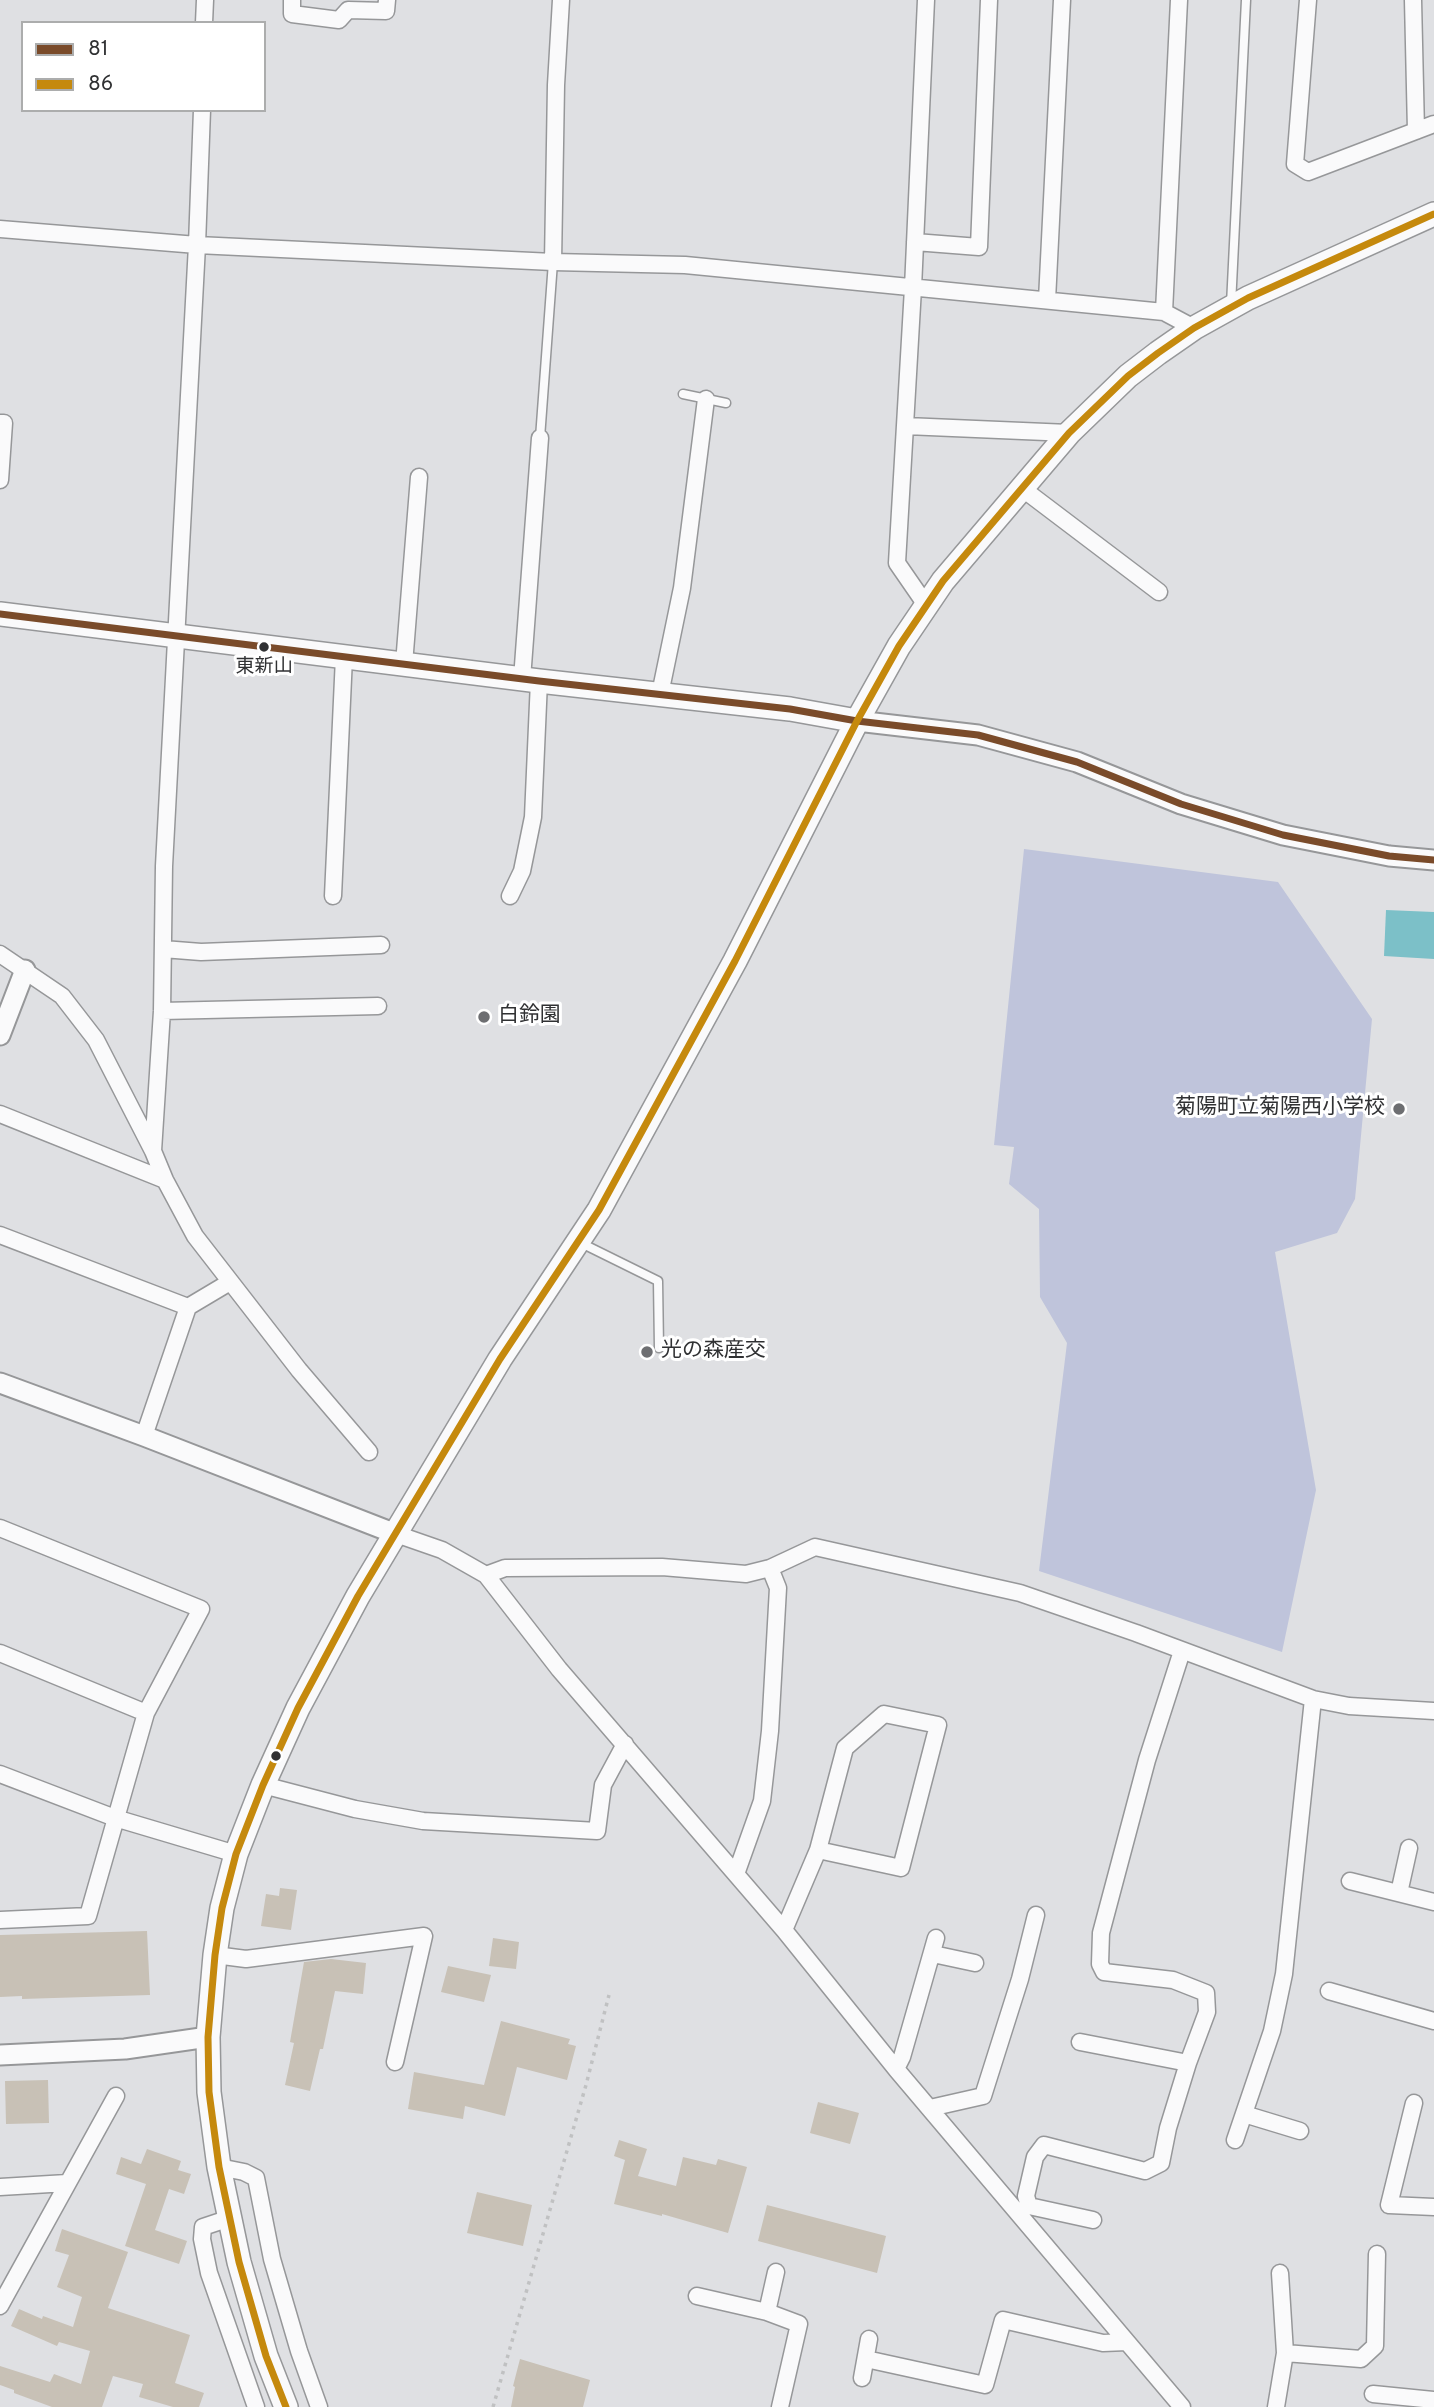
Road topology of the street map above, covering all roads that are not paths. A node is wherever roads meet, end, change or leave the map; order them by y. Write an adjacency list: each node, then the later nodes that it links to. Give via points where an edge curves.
1 (205, 0): 12 (street)
2 (292, 0): 3 (street, via 292,14 339,20 348,10 386,11)
3 (387, 0)
4 (561, 0): 20 (street)
5 (926, 0): 18 (street)
6 (989, 0): 18 (street, via 979,247)
7 (1062, 0): 22 (street)
8 (1179, 0): 24 (street)
9 (1246, 0): 23 (lane)
10 (1308, 0): 15 (street, via 1295,164 1308,172)
11 (1413, 0): 15 (street)
12 (204, 21)
13 (202, 112): 19 (street)
14 (1434, 124): 15 (street)
15 (1416, 131)
16 (1434, 214): 23 (main road)
17 (0, 229): 19 (street)
18 (915, 242): 21 (street)
19 (197, 245): 20 (street); 39 (street)
20 (553, 262): 21 (street, via 685,265); 32 (lane)
21 (914, 288): 22 (street); 30 (street)
22 (1047, 300): 24 (street)
23 (1231, 307): 25 (main road)
24 (1164, 312): 25 (street)
25 (1194, 328): 31 (main road, via 1128,376)
26 (683, 394): 27 (lane)
27 (706, 399): 28 (lane); 43 (street, via 681,588)
28 (726, 403)
29 (0, 423): 34 (street, via 4,423)
30 (905, 426): 31 (street); 37 (street, via 897,563)
31 (1069, 433): 35 (main road)
32 (540, 438): 42 (street)
33 (419, 477): 41 (street)
34 (0, 481)
35 (1023, 489): 36 (street); 37 (main road)
36 (1159, 592)
37 (926, 605): 44 (main road)
38 (0, 614): 39 (main road)
39 (175, 636): 40 (main road); 49 (street)
40 (344, 657): 41 (main road); 46 (street)
41 (404, 664): 42 (main road)
42 (531, 680): 43 (main road); 47 (street, via 533,817 522,871)
43 (660, 694): 44 (main road)
44 (857, 721): 45 (street, via 978,735 1077,762 1181,804 1283,835); 59 (main road, via 735,961)
45 (1434, 860)
46 (333, 896)
47 (510, 896)
48 (381, 946): 49 (street, via 201,952)
49 (163, 949): 53 (street)
50 (0, 954): 51 (street)
51 (25, 970): 54 (street); 56 (street, via 62,996 96,1040)
52 (378, 1006): 53 (street)
53 (162, 1011): 56 (street)
54 (0, 1035)
55 (0, 1114): 57 (street)
56 (153, 1151): 57 (street)
57 (165, 1180): 60 (street, via 195,1236)
58 (0, 1235): 61 (street)
59 (579, 1242): 62 (lane, via 658,1281); 67 (main road, via 500,1359)
60 (230, 1282): 61 (street); 65 (street)
61 (188, 1307): 64 (street)
62 (659, 1348)
63 (0, 1383): 64 (street)
64 (144, 1436): 67 (street)
65 (369, 1452)
66 (0, 1528): 74 (street, via 201,1609)
67 (396, 1534): 69 (street, via 442,1550); 77 (main road, via 304,1697)
68 (770, 1568): 69 (street, via 746,1574 663,1567 505,1568); 70 (street, via 815,1547 1020,1593); 82 (street, via 778,1588 770,1731 762,1801)
69 (486, 1575): 75 (street)
70 (1182, 1651): 72 (street); 97 (street, via 1147,1760 1101,1933 1100,1964 1104,1972 1173,1980 1206,1993 1207,2012)
71 (0, 1653): 74 (street)
72 (1313, 1699): 73 (street); 102 (street, via 1284,1974 1272,2031)
73 (1434, 1711)
74 (146, 1713): 78 (street)
75 (625, 1744): 77 (street, via 603,1785 597,1831 423,1821); 82 (street)
76 (0, 1773): 78 (street)
77 (263, 1785): 81 (main road)
78 (115, 1818): 81 (street); 87 (street, via 88,1916)
79 (1409, 1848): 84 (street)
80 (818, 1850): 80 (street, via 901,1868 938,1725 884,1714 845,1748); 88 (street)
81 (236, 1854): 89 (main road)
82 (736, 1874): 88 (street)
83 (1350, 1881): 84 (street)
84 (1399, 1893): 85 (street)
85 (1434, 1902)
86 (1036, 1915): 101 (street, via 983,2096)
87 (0, 1920)
88 (784, 1930): 98 (street)
89 (215, 1955): 93 (main road); 96 (street, via 246,1959 425,1936)
90 (975, 1963): 98 (street, via 934,1947)
91 (1329, 1991): 92 (street)
92 (1434, 2021)
93 (208, 2037): 95 (street, via 125,2049); 105 (main road, via 209,2092)
94 (1080, 2042): 97 (street)
95 (0, 2055)
96 (395, 2062)
97 (1188, 2063): 110 (street, via 1161,2164 1145,2171 1044,2145 1035,2157 1026,2196 1029,2206)
98 (896, 2068): 101 (street)
99 (116, 2096): 106 (street)
100 (1414, 2103): 108 (street, via 1390,2205)
101 (930, 2108): 118 (street)
102 (1244, 2114): 103 (street); 104 (street)
103 (1300, 2131)
104 (1235, 2140)
105 (219, 2167): 109 (main road); 127 (street, via 256,2178 272,2259)
106 (67, 2183): 107 (street); 115 (street)
107 (0, 2187)
108 (1434, 2207)
109 (230, 2218): 125 (street, via 203,2227 202,2239 209,2273); 126 (main road, via 266,2356)
110 (1093, 2220)
111 (1377, 2254): 119 (street, via 1375,2346 1361,2359)
112 (776, 2272): 116 (street)
113 (1280, 2273): 119 (street)
114 (697, 2296): 116 (street)
115 (0, 2306)
116 (767, 2312): 128 (street, via 799,2324)
117 (870, 2339): 120 (street)
118 (1127, 2342): 120 (street, via 1103,2343 1003,2320 985,2385); 124 (street)
119 (1285, 2353): 129 (street)
120 (866, 2359): 121 (street)
121 (862, 2378)
122 (1373, 2394): 123 (street)
123 (1434, 2400)
124 (1177, 2404)
125 (256, 2407)
126 (286, 2407)
127 (319, 2407)
128 (779, 2407)
129 (1276, 2407)

